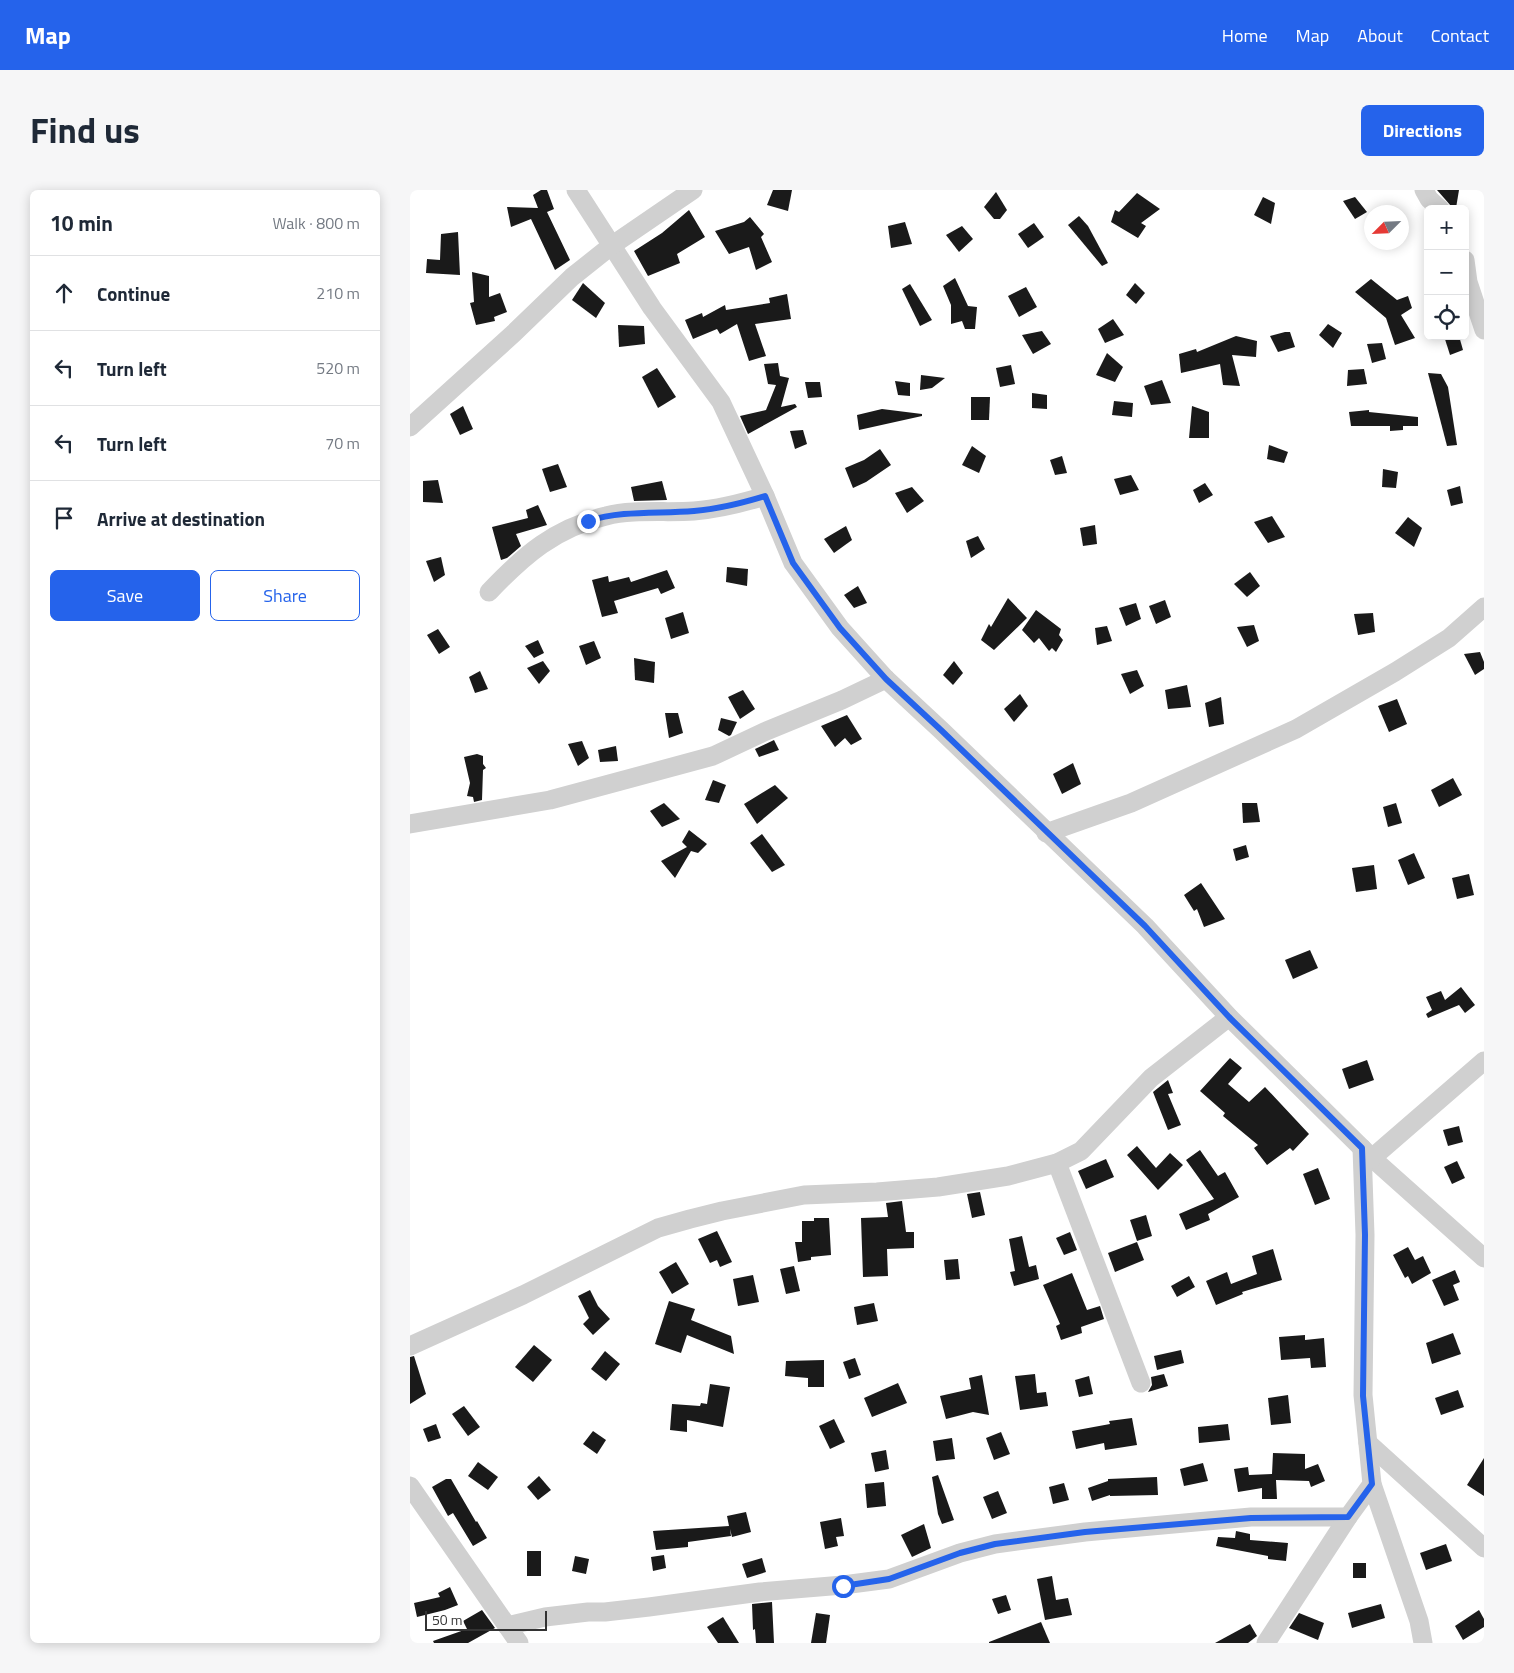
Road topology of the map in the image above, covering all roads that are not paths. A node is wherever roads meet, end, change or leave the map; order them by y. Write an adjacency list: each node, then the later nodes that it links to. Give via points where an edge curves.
1 (576, 190): 5 (street)
2 (693, 190): 5 (street)
3 (1424, 190): 4 (street)
4 (1436, 205)
5 (611, 246): 8 (street, via 572,277); 9 (street, via 721,402)
6 (1469, 285): 7 (street)
7 (1484, 330)
8 (410, 427)
9 (765, 496): 10 (street, via 695,511 608,515 588,521 548,539); 12 (street, via 793,563 840,628)
10 (490, 592)
11 (1484, 608): 14 (street, via 1449,638 1296,729 1131,803)
12 (886, 679): 13 (street, via 713,756 550,800); 14 (street)
13 (410, 824)
14 (1046, 832): 15 (street, via 1145,926)
15 (1229, 1017): 17 (street); 18 (street, via 1151,1078 1081,1151)
16 (1484, 1061): 17 (street)
17 (1367, 1153): 19 (street); 22 (street, via 1363,1396)
18 (1057, 1163): 20 (street, via 1008,1176 938,1187 804,1195 658,1228); 21 (street)
19 (1484, 1258)
20 (410, 1346)
21 (1141, 1383)
22 (1368, 1443): 23 (street); 26 (street)
23 (1372, 1484): 25 (street); 29 (street, via 1419,1622)
24 (410, 1486): 27 (street)
25 (1348, 1517): 27 (street, via 1251,1518 1067,1534 995,1544 889,1579 545,1617); 28 (street)
26 (1484, 1548)
27 (513, 1638)
28 (1266, 1643)
29 (1423, 1643)

